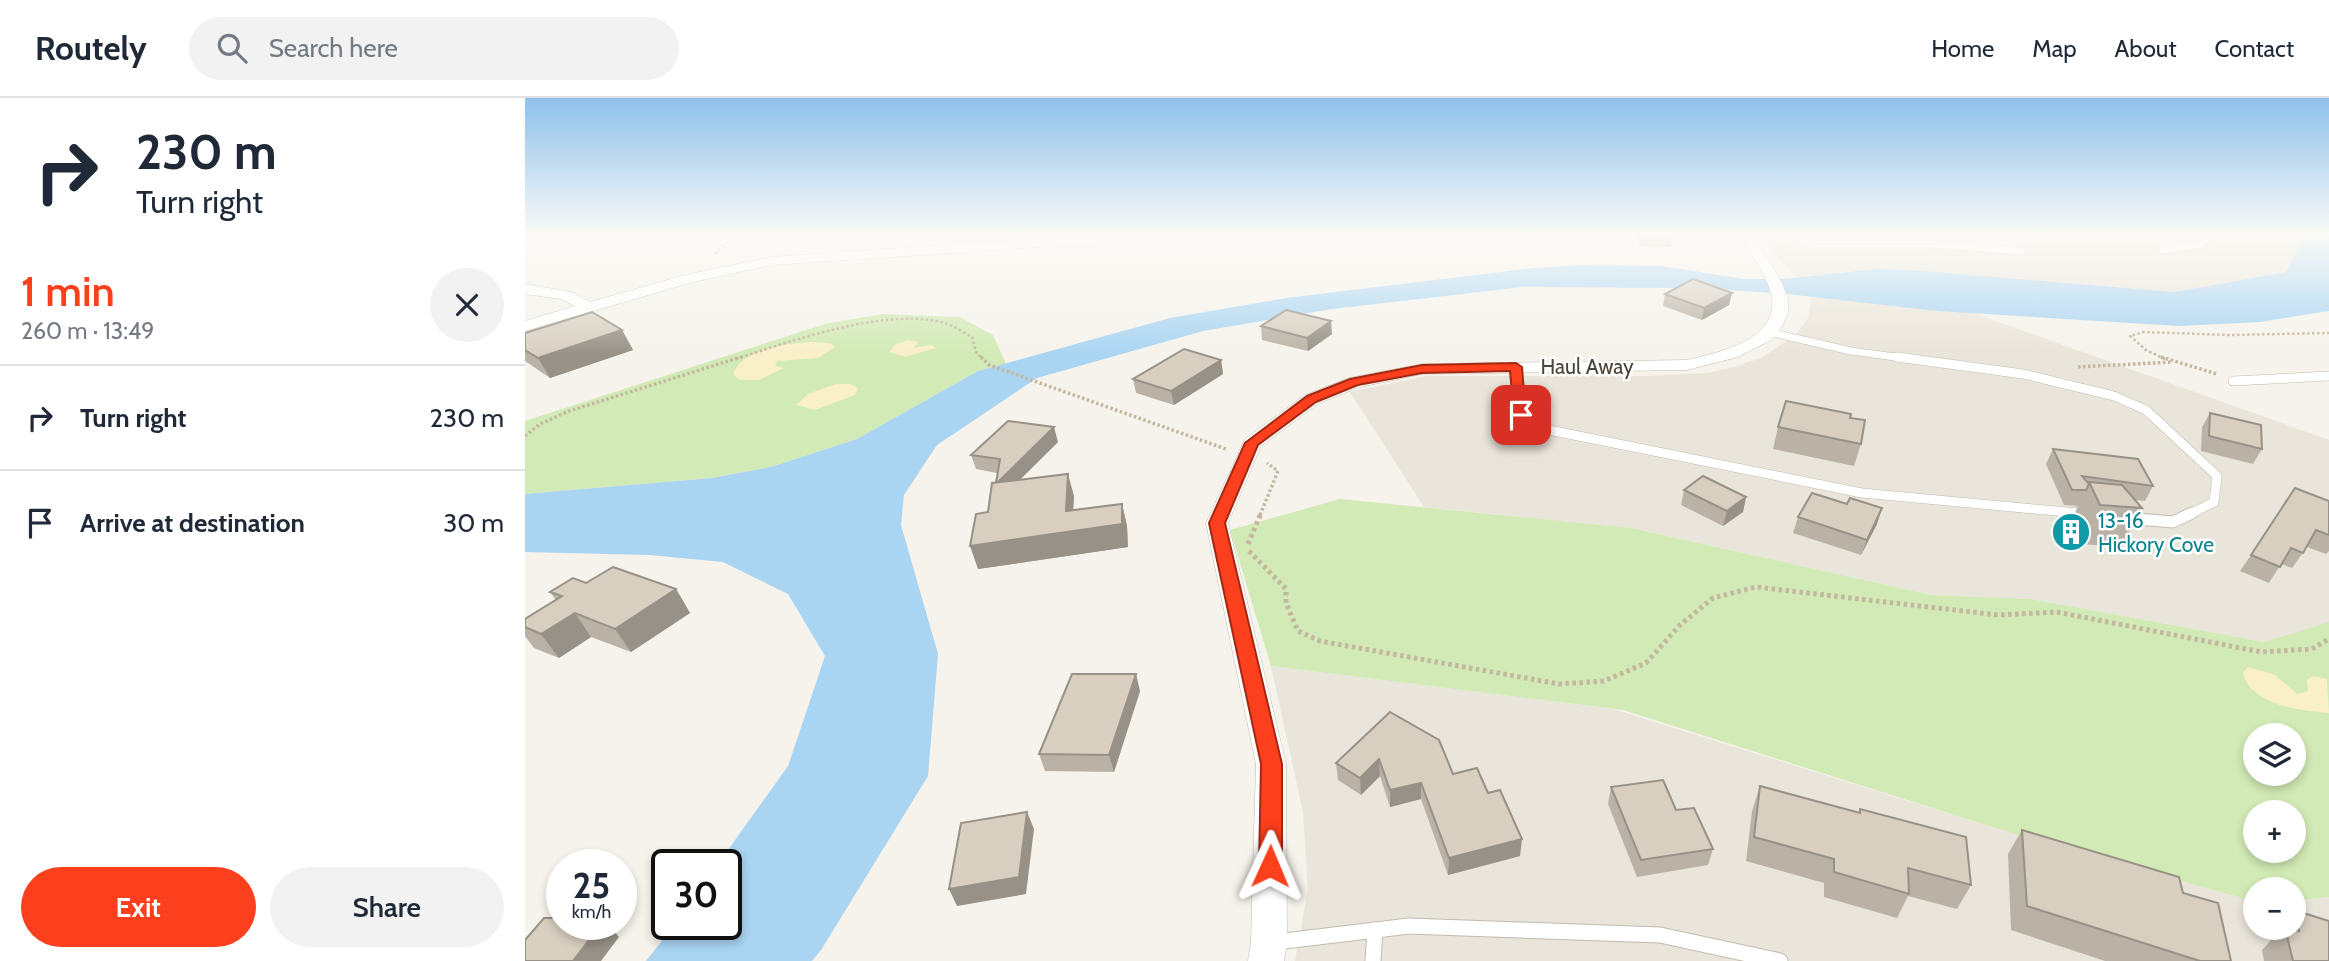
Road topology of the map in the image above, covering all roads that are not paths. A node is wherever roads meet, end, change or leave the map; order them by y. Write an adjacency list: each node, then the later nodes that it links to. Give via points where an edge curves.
1 (704, 275): 4 (street)
2 (1770, 275): 6 (street, via 1781,312)
3 (525, 289): 4 (street, via 565,295)
4 (588, 307): 5 (street)
5 (525, 326)
6 (1769, 332): 7 (street, Haul Away, via 1721,359 1687,365); 11 (lane, via 1851,351 2023,374 2114,396 2146,410 2217,475 2214,502 2173,522)
7 (1516, 367): 10 (lane, via 1521,415 1544,429 1862,494); 13 (street, Haul Away, via 1422,369 1355,382 1312,399 1252,443 1217,523 1271,764)
8 (2329, 376): 9 (lane)
9 (2233, 381)
10 (2105, 516)
11 (2119, 517)
12 (1374, 930): 13 (lane); 14 (lane); 15 (lane, via 1409,926 1660,935)
13 (1268, 952)
14 (1374, 961)
15 (1780, 961)

